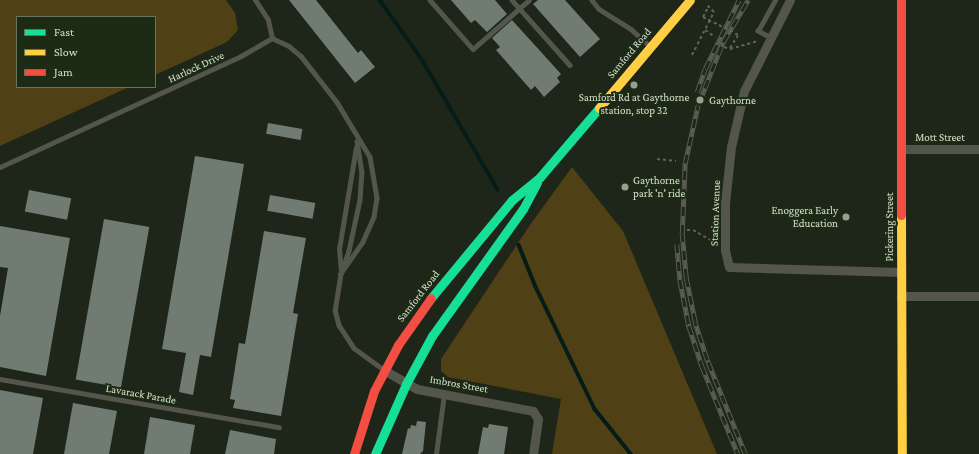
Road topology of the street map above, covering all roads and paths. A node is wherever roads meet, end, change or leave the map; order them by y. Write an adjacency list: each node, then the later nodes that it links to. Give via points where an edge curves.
1 (255, 0): 15 (lane, via 268,20)
2 (430, 0): 12 (lane, via 473,49)
3 (512, 0): 12 (lane)
4 (529, 0): 12 (lane)
5 (592, 0): 17 (lane, via 599,9 631,29)
6 (690, 0): 17 (main road, Samford Road)
7 (775, 0): 16 (lane, via 758,31)
8 (790, 0): 16 (street, Station Avenue)
9 (901, 0): 23 (main road, Pickering Street)
10 (706, 4): 11 (path)
11 (708, 7): 13 (path, via 714,12); 19 (path, bridge, via 702,16 738,35)
12 (520, 9): 21 (lane)
13 (705, 30): 14 (path); 20 (path)
14 (715, 37)
15 (272, 38): 22 (lane, via 289,46 301,56 337,102); 27 (lane, Harlock Drive, via 241,56)
16 (771, 38): 19 (path); 30 (street, Station Avenue, via 744,91 731,147 725,203)
17 (650, 46): 28 (main road, Samford Road)
18 (724, 47): 19 (path)
19 (730, 49)
20 (692, 54)
21 (570, 65)
22 (357, 140): 32 (lane, via 339,249); 32 (lane, via 362,171 360,200 354,232); 32 (lane, via 370,157 377,198 371,225)
23 (901, 149): 24 (street, Mott Street); 31 (main road, Pickering Street)
24 (979, 149)
25 (656, 159): 26 (path)
26 (676, 162)
27 (0, 167)
28 (540, 177): 35 (main road, Samford Road, via 512,200 446,279 406,332); 37 (main road, Samford Road, via 523,209 446,315)
29 (687, 230): 30 (path, via 694,230)
30 (725, 250): 31 (street, Station Avenue, via 728,267 735,269)
31 (901, 272): 33 (main road, Pickering Street)
32 (341, 274): 35 (lane, via 335,310 339,325 358,352)
33 (901, 296): 34 (street); 44 (main road, Pickering Street)
34 (979, 296)
35 (384, 370): 37 (street, Imbros Street); 40 (main road, Samford Road, via 368,406)
36 (0, 379): 39 (lane, Lavarack Parade)
37 (406, 384): 38 (street, Imbros Street); 41 (main road, Samford Road)
38 (444, 394): 42 (lane); 43 (street, Imbros Street, via 533,411 538,419)
39 (279, 427)
40 (354, 454)
41 (376, 454)
42 (436, 454)
43 (533, 454)
44 (902, 454)

